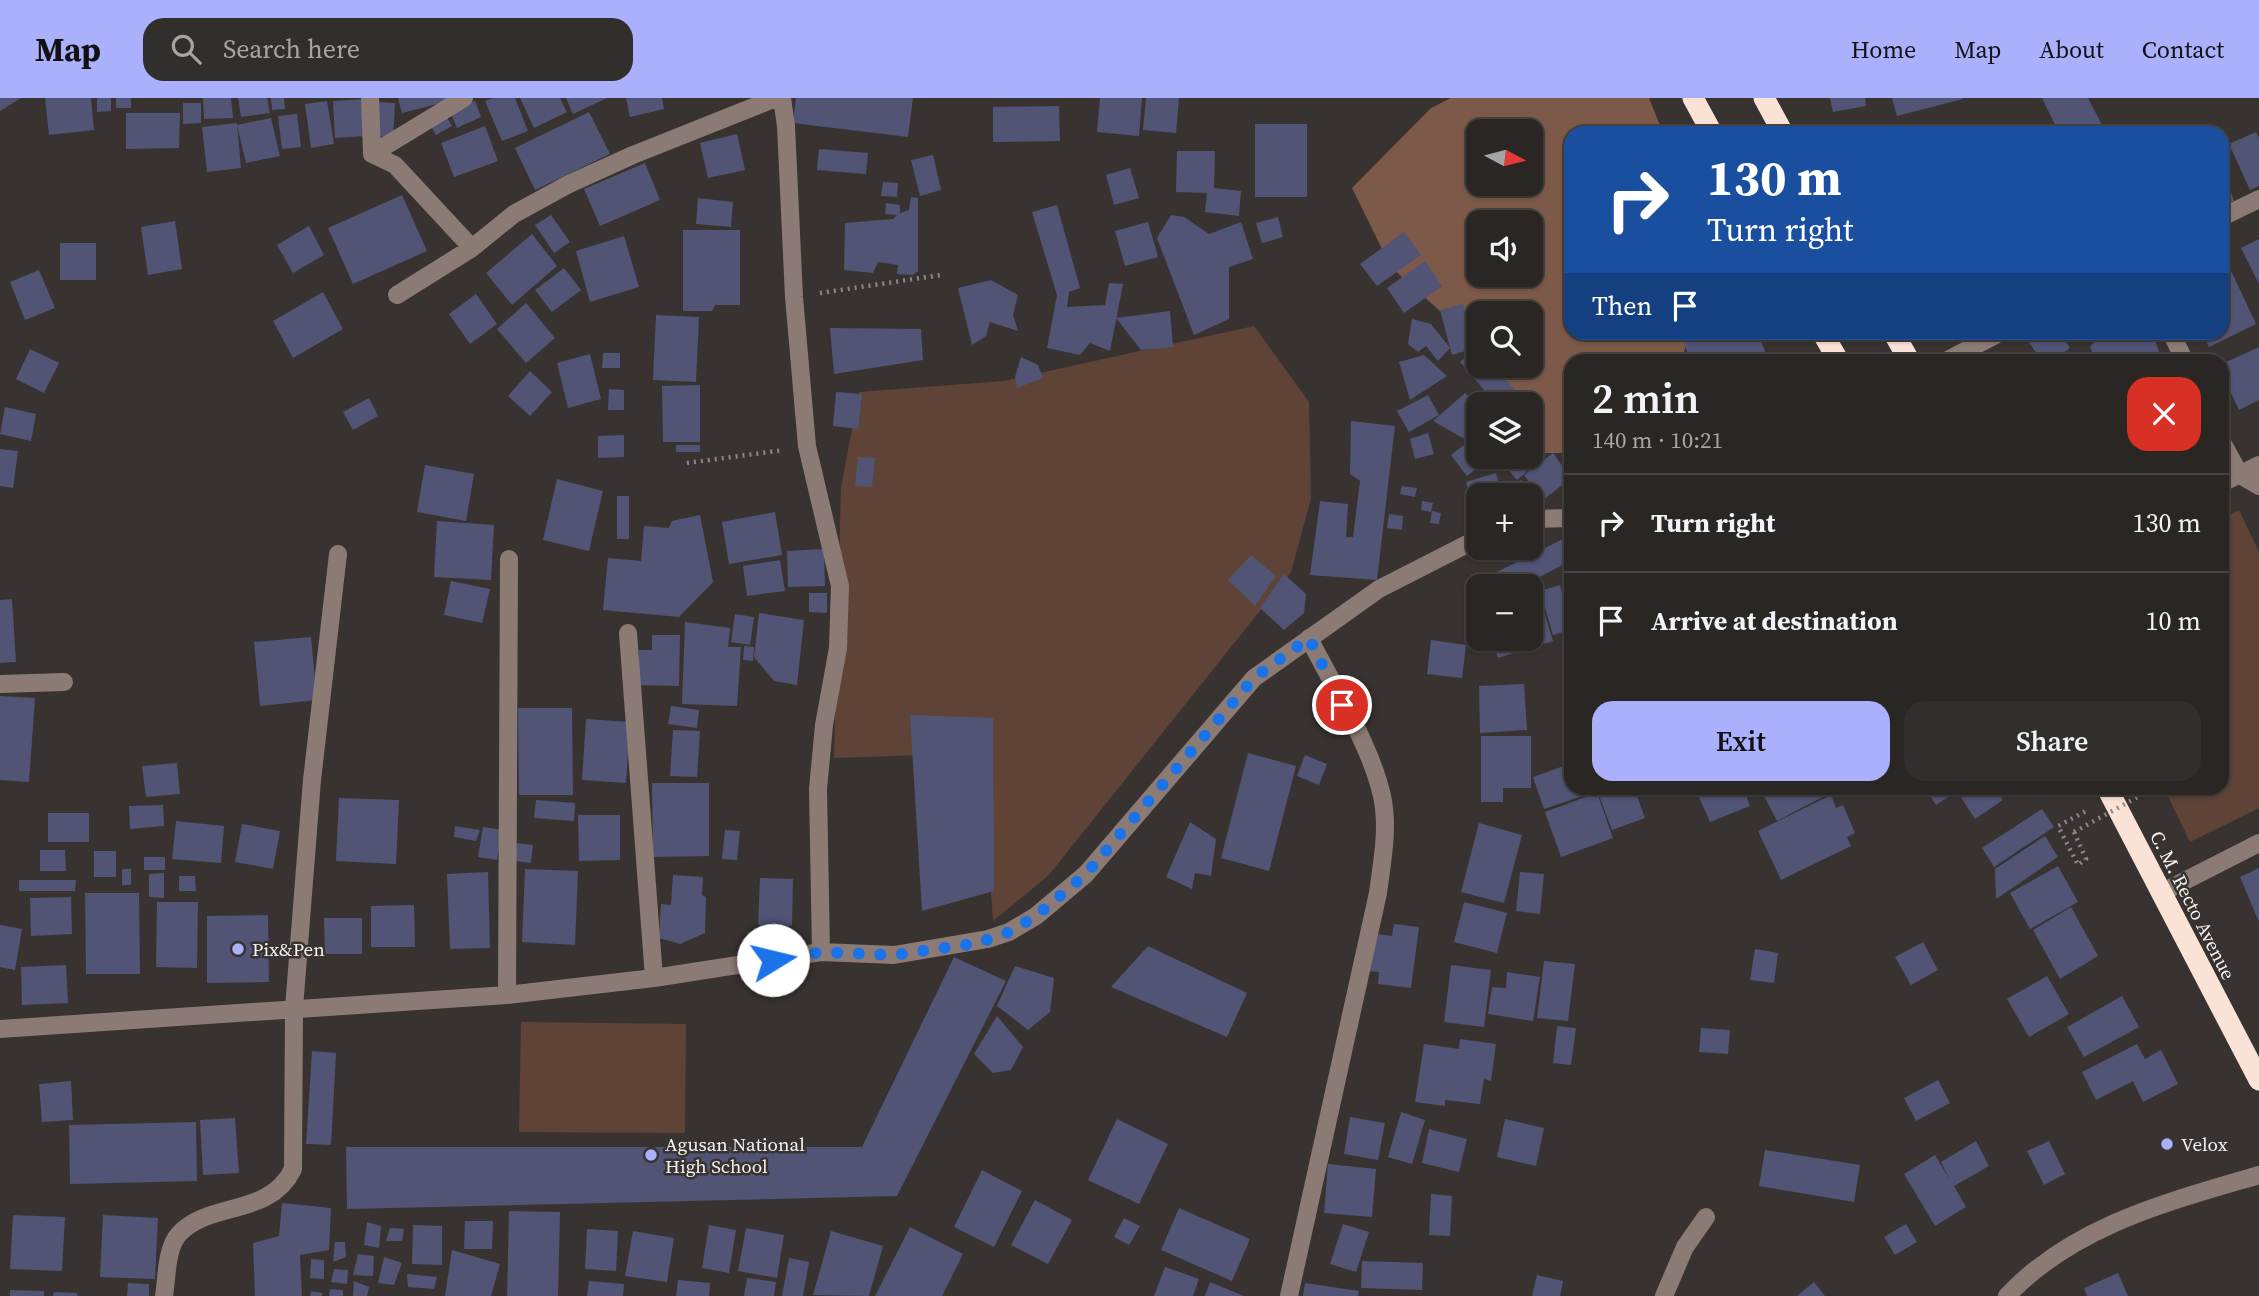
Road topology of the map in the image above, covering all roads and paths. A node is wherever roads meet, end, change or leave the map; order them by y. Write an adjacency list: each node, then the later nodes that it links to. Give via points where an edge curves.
1 (370, 98): 9 (street)
2 (464, 98): 9 (street)
3 (776, 98): 12 (street, via 569,184 514,214)
4 (782, 98): 15 (street)
5 (1693, 98): 7 (highway)
6 (1764, 98): 8 (highway)
7 (1708, 126)
8 (1779, 126)
9 (372, 154): 12 (street, via 395,165)
10 (2259, 199): 11 (street)
11 (2229, 214)
12 (472, 248): 14 (street)
13 (941, 275): 15 (path)
14 (397, 295)
15 (794, 296): 18 (street)
16 (1986, 340): 17 (street)
17 (1959, 354)
18 (807, 446): 20 (path); 39 (street, via 831,540 841,619 818,789)
19 (2229, 455): 22 (street)
20 (687, 463)
21 (2259, 465): 22 (street)
22 (2240, 475): 23 (street); 24 (street)
23 (2229, 480)
24 (2259, 486)
25 (1564, 517): 26 (street)
26 (1543, 518)
27 (1466, 545): 31 (street, via 1379,589)
28 (338, 554): 42 (street, via 312,780)
29 (509, 559): 41 (street)
30 (628, 633): 40 (street)
31 (1309, 638): 39 (street, via 1254,678 1086,874 1036,916 978,943 894,955); 48 (street, via 1364,749 1382,796 1385,836 1378,893)
32 (64, 682): 33 (street)
33 (0, 684)
34 (2111, 795): 38 (highway, C. M. Recto Avenue)
35 (2141, 795): 36 (path, bridge, via 2074,832 2086,859 2078,864)
36 (2057, 826)
37 (2259, 843): 38 (street)
38 (2161, 893): 44 (highway, C. M. Recto Avenue)
39 (821, 952): 40 (street)
40 (654, 978): 41 (street)
41 (507, 995): 42 (street)
42 (294, 1008): 43 (street); 47 (street, via 293,1169 264,1199 196,1222 178,1235)
43 (0, 1029)
44 (2259, 1080)
45 (2259, 1175): 50 (street, via 2151,1207 2087,1235 2032,1270)
46 (1706, 1217): 49 (street, via 1680,1255)
47 (164, 1296)
48 (1289, 1296)
49 (1664, 1296)
50 (2007, 1296)

